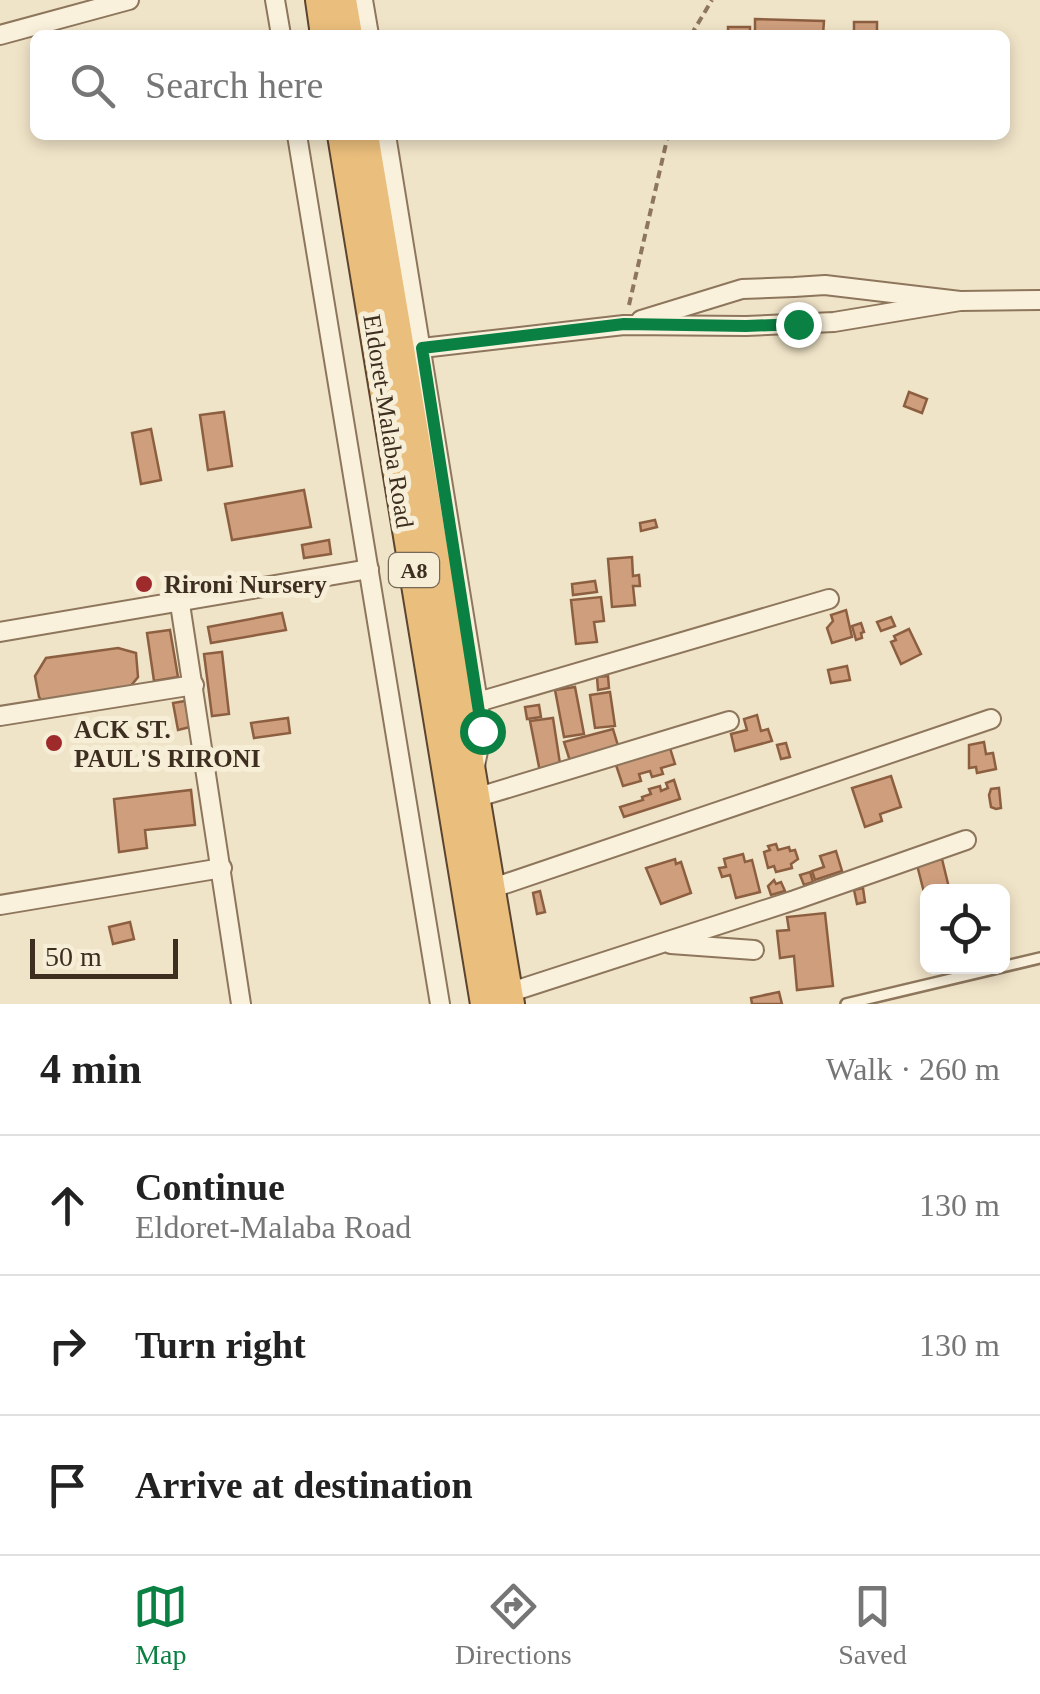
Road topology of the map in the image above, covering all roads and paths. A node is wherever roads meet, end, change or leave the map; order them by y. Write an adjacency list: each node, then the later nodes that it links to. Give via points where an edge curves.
1 (129, 0): 7 (street)
2 (275, 0): 8 (street)
3 (320, 0): 9 (highway)
4 (342, 0): 10 (highway)
5 (363, 0): 11 (street)
6 (712, 0): 12 (path)
7 (73, 9): 13 (street)
8 (280, 30)
9 (325, 30)
10 (347, 30)
11 (368, 30)
12 (694, 30)
13 (0, 34)
14 (298, 140): 23 (street)
15 (343, 140): 40 (highway, Eldoret-Malaba Road / A8)
16 (365, 140): 32 (highway, Eldoret-Malaba Road / A8)
17 (387, 140): 22 (street, Eldoret-Malaba Road)
18 (667, 140): 21 (path)
19 (1040, 300): 20 (street)
20 (960, 301): 21 (street, via 834,322); 21 (street, via 825,285 742,289)
21 (624, 324): 22 (street)
22 (422, 348): 28 (street, Eldoret-Malaba Road)
23 (369, 570): 25 (street); 42 (street)
24 (829, 599): 28 (street)
25 (180, 604): 26 (street); 27 (street)
26 (0, 632)
27 (194, 685): 29 (street); 34 (street)
28 (478, 702): 32 (street, Eldoret-Malaba Road, via 482,731)
29 (0, 716)
30 (991, 718): 35 (street)
31 (729, 721): 32 (street)
32 (473, 786): 35 (highway, Eldoret-Malaba Road / A8)
33 (966, 840): 37 (street)
34 (222, 868): 36 (street); 41 (street)
35 (490, 889): 40 (highway, Eldoret-Malaba Road / A8)
36 (0, 905)
37 (656, 944): 38 (street); 40 (street)
38 (754, 950)
39 (1040, 958): 43 (lane)
40 (501, 1000)
41 (241, 1004)
42 (440, 1004)
43 (846, 1004)

